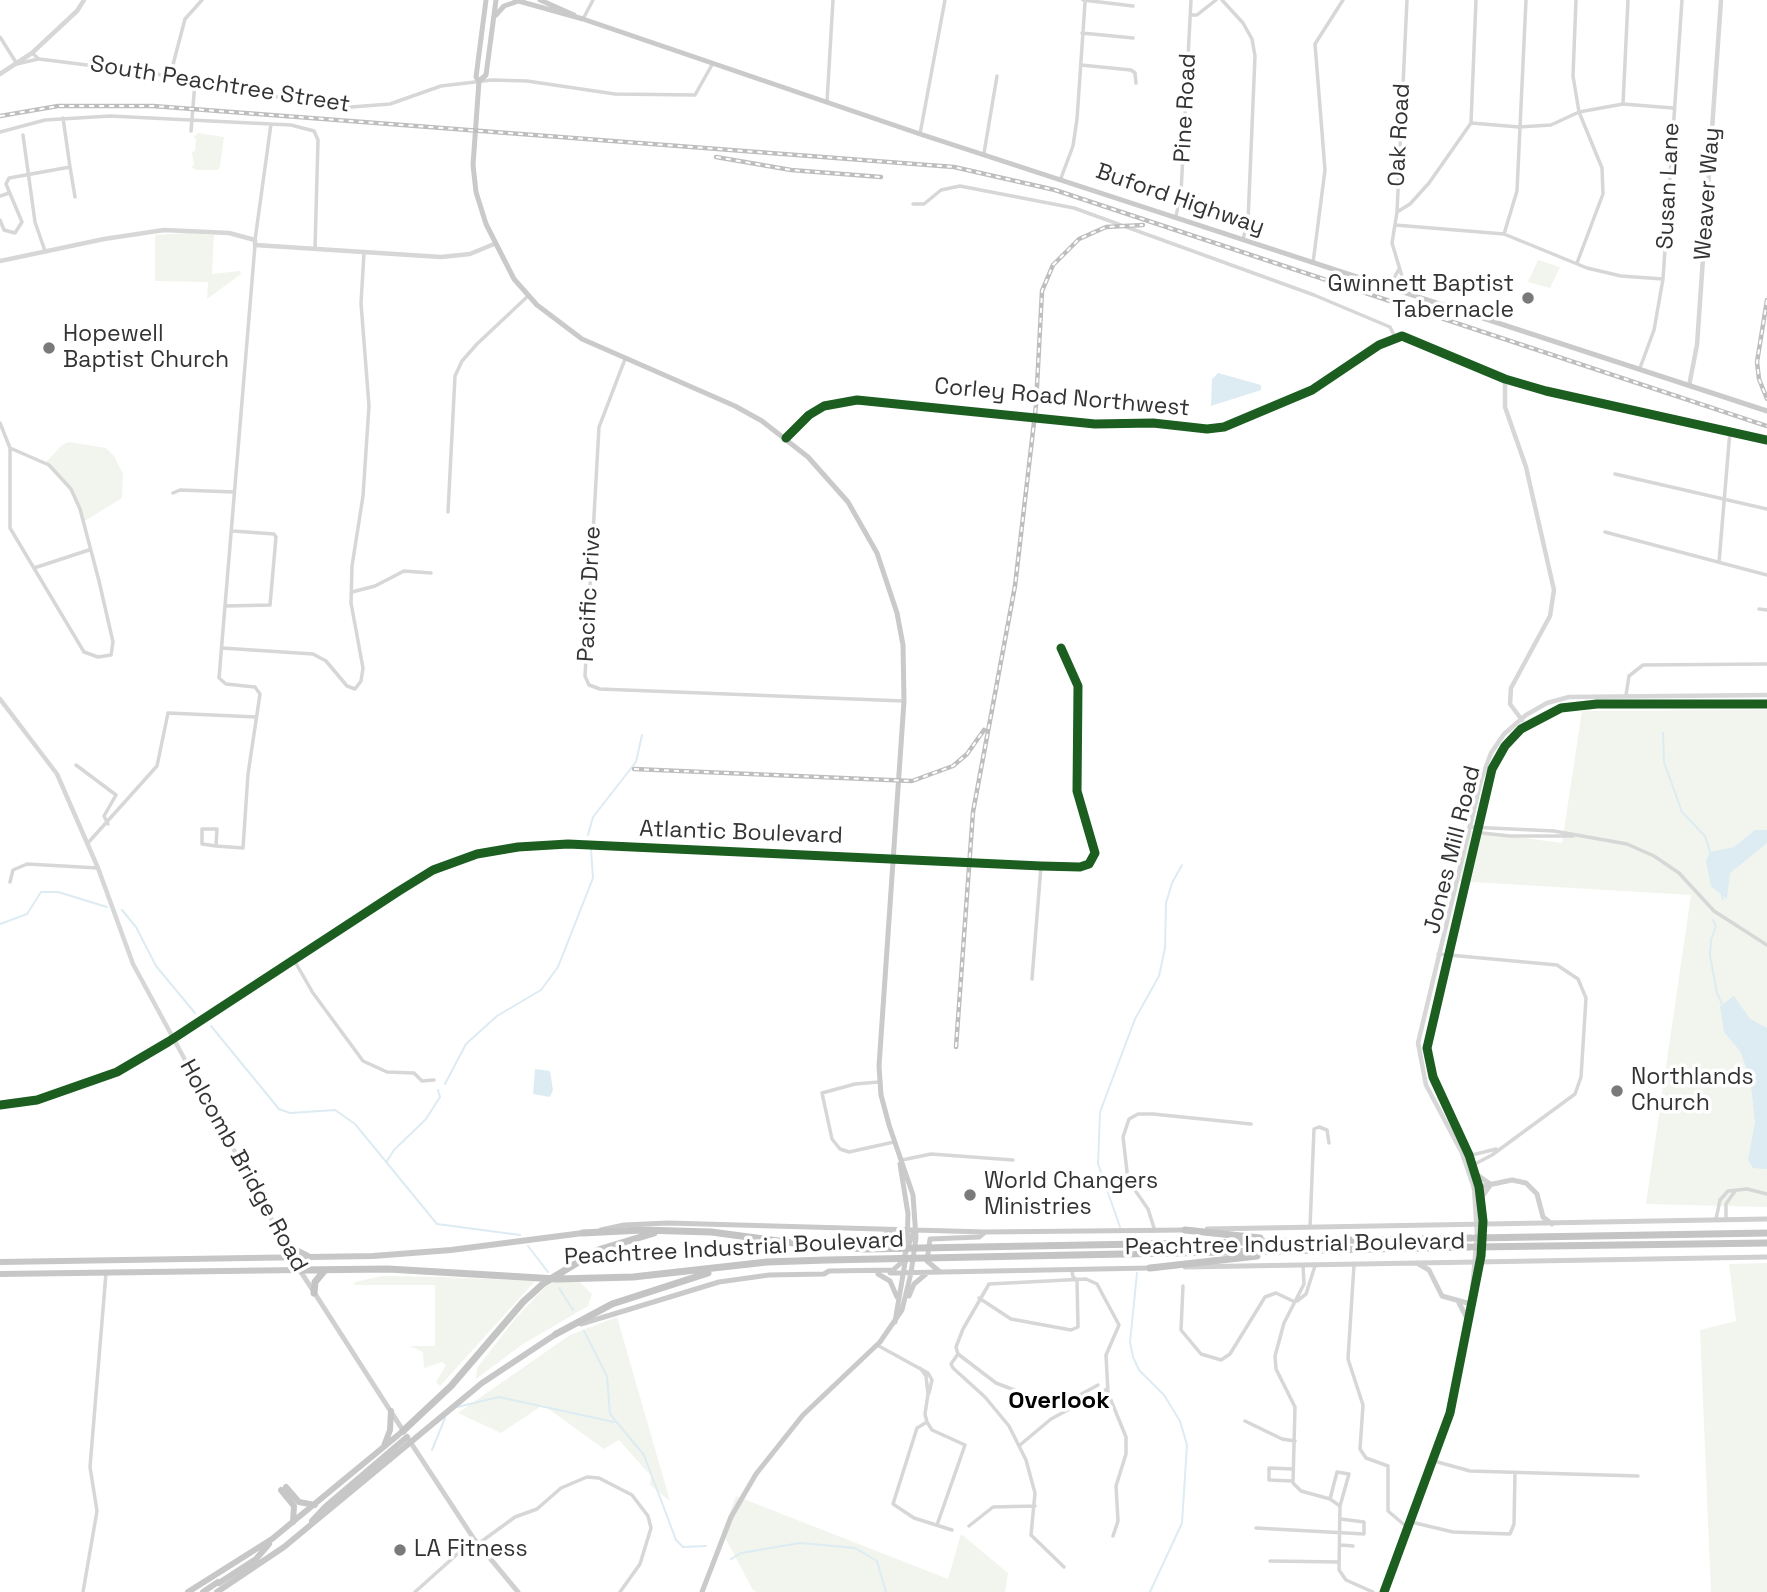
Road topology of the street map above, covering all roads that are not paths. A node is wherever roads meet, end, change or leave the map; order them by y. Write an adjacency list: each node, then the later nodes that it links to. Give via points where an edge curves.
1 (84, 0): 29 (street, South Peachtree Street)
2 (202, 0): 35 (street, via 185,19)
3 (486, 0): 37 (main road)
4 (496, 0): 24 (main road)
5 (540, 0): 25 (main road, Buford Highway)
6 (593, 0): 25 (street)
7 (833, 0): 40 (street)
8 (944, 0): 51 (street)
9 (1191, 0): 23 (street, Pine Road)
10 (1216, 0): 23 (street)
11 (1222, 0): 67 (street, via 1248,31 1255,56 1248,221)
12 (1343, 0): 74 (street, via 1315,44 1325,170)
13 (1407, 0): 61 (street, Oak Road)
14 (1476, 0): 46 (street)
15 (1526, 0): 48 (street)
16 (1576, 0): 43 (street, via 1573,76)
17 (1628, 0): 41 (street)
18 (1682, 0): 42 (street, Susan Lane)
19 (1721, 0): 85 (street, Weaver Way, via 1698,345)
20 (517, 1): 24 (main road); 25 (main road, Buford Highway)
21 (1084, 1): 22 (street); 26 (street)
22 (1133, 6)
23 (1191, 15): 62 (street, Pine Road)
24 (494, 17): 37 (main road, via 485,75)
25 (583, 19): 31 (main road, Buford Highway)
26 (1082, 33): 28 (street); 33 (street)
27 (0, 37): 32 (street)
28 (1133, 38)
29 (32, 53): 30 (street); 32 (street, South Peachtree Street)
30 (39, 59): 32 (street, South Peachtree Street); 35 (street, South Peachtree Street)
31 (713, 63): 37 (street, South Peachtree Street, via 695,95 615,94 516,80); 40 (main road, Buford Highway)
32 (17, 64): 34 (street, South Peachtree Street)
33 (1081, 65): 39 (street, via 1130,70); 56 (street, via 1077,119)
34 (0, 74)
35 (170, 76): 38 (street, South Peachtree Street)
36 (997, 76): 53 (street)
37 (479, 81): 38 (street, South Peachtree Street, via 441,86 390,104 338,108); 69 (main road, via 473,165 478,200)
38 (195, 82): 45 (street)
39 (1136, 83)
40 (827, 102): 51 (main road, Buford Highway)
41 (1623, 104): 42 (street); 43 (street)
42 (1673, 108): 77 (street, Susan Lane)
43 (1579, 112): 48 (street, via 1552,125); 75 (street, via 1602,168 1603,194)
44 (63, 118): 45 (street); 50 (street); 54 (street)
45 (192, 118): 47 (street); 49 (street)
46 (1471, 123): 48 (street); 61 (street, via 1429,183)
47 (271, 124): 68 (street); 70 (street, via 314,131 318,140)
48 (1519, 127): 66 (street, via 1517,191)
49 (191, 131)
50 (0, 132)
51 (920, 134): 53 (main road, Buford Highway)
52 (23, 135): 55 (street)
53 (984, 153): 56 (main road, Buford Highway)
54 (70, 167): 55 (street); 59 (street)
55 (28, 174): 57 (street, via 9,178); 71 (street)
56 (1061, 178): 62 (main road, Buford Highway)
57 (9, 193): 58 (street); 65 (street, via 21,227 15,233)
58 (0, 196)
59 (75, 197)
60 (913, 204): 81 (street, via 924,204 942,190 960,186 1074,208 1314,295 1390,327)
61 (1396, 212): 64 (street, Oak Road)
62 (1176, 216): 67 (main road, Buford Highway)
63 (0, 220): 65 (street)
64 (1395, 225): 66 (street); 76 (street, Oak Road, via 1392,249)
65 (2, 231)
66 (1504, 234): 75 (street)
67 (1243, 239): 74 (main road, Buford Highway)
68 (255, 243): 70 (street); 71 (street, via 203,230 164,230); 93 (street)
69 (494, 244): 72 (street, via 473,254 448,257); 80 (main road)
70 (315, 249): 72 (street)
71 (45, 250): 73 (street)
72 (364, 253): 105 (street, via 360,303 369,402)
73 (0, 261)
74 (1313, 263): 78 (main road, Buford Highway)
75 (1577, 263): 77 (street, via 1621,276)
76 (1400, 267): 78 (street, via 1393,280); 79 (street, Oak Road)
77 (1663, 279): 83 (street, Susan Lane, via 1654,330)
78 (1381, 284): 79 (main road, Buford Highway)
79 (1402, 291): 83 (main road, Buford Highway)
80 (528, 296): 82 (main road, via 576,335); 97 (street, via 477,344 456,376)
81 (1395, 337): 84 (street, via 1410,338); 89 (street, Corley Road Northwest, via 1311,390 1224,427 1095,424 857,400 824,406)
82 (625, 359): 89 (main road, via 736,406); 115 (street, Pacific Drive, via 606,402 598,436 585,676 589,685)
83 (1639, 370): 85 (main road, Buford Highway)
84 (1505, 379): 88 (street); 118 (street, via 1505,407 1523,456 1554,590 1550,616 1510,688 1510,704)
85 (1689, 386): 86 (main road, Buford Highway)
86 (1767, 411)
87 (0, 423): 91 (street)
88 (1730, 432): 90 (street); 95 (street)
89 (786, 438): 115 (main road, via 829,478 877,553 897,613)
90 (1767, 440)
91 (10, 448): 100 (street, via 49,465 62,478 80,509); 102 (street, via 10,528)
92 (1615, 474): 95 (street)
93 (234, 492): 94 (street); 98 (street)
94 (173, 493)
95 (1723, 501): 96 (street); 101 (street)
96 (1767, 509)
97 (448, 512)
98 (232, 531): 106 (street); 106 (street, via 276,537 270,607)
99 (1605, 532): 101 (street)
100 (89, 550): 102 (street); 102 (street, via 111,635 111,655 86,653)
101 (1719, 562): 104 (street)
102 (34, 568)
103 (431, 573): 105 (street, via 404,571)
104 (1767, 575)
105 (352, 592): 109 (street, via 363,672 358,688 343,684 326,661 313,653)
106 (226, 606): 109 (street)
107 (1759, 609): 108 (street)
108 (1767, 610)
109 (222, 648): 117 (street, via 219,678 226,684 259,688)
110 (1061, 648): 128 (street, Atlantic Boulevard, via 1078,686 1077,791 1095,853 1092,861 1080,867)
111 (1767, 664): 112 (street, via 1643,666 1629,676)
112 (1626, 695): 113 (street, Jones Mill Road); 118 (street, Jones Mill Road, via 1560,699)
113 (1767, 695)
114 (0, 699): 125 (street, Holcomb Bridge Road, via 53,767)
115 (904, 701): 127 (main road)
116 (1767, 704): 119 (street, Jones Mill Road, via 1583,704 1550,711)
117 (256, 717): 121 (street, via 168,713 157,766); 126 (street, via 243,848)
118 (1520, 719): 119 (street); 122 (street, Jones Mill Road, via 1487,760)
119 (1525, 725): 123 (street, Jones Mill Road, via 1495,762)
120 (76, 765): 121 (street, via 116,794 104,816)
121 (108, 824): 125 (street)
122 (1469, 827): 123 (street); 132 (street, Jones Mill Road)
123 (1477, 829): 124 (street, via 1510,836); 124 (street, via 1482,825); 133 (street, Jones Mill Road)
124 (1578, 835): 131 (street, via 1627,844 1654,856 1679,873 1714,911)
125 (87, 844): 129 (street, Holcomb Bridge Road)
126 (216, 846): 126 (street, via 202,844 202,829 216,829)
127 (892, 858): 128 (street, Atlantic Boulevard); 134 (street, Atlantic Boulevard, via 518,847 454,861); 138 (main road)
128 (1041, 866): 135 (street)
129 (98, 869): 130 (street, via 27,864 13,870); 136 (street, Holcomb Bridge Road, via 133,964)
130 (10, 882)
131 (1767, 945)
132 (1438, 954): 133 (street); 140 (street, Jones Mill Road, via 1418,1043)
133 (1446, 956): 139 (street, Jones Mill Road, via 1427,1042); 146 (street, via 1557,965 1574,975 1585,992 1577,1090 1568,1102)
134 (294, 960): 136 (street, Atlantic Boulevard); 137 (street, via 317,1000 363,1061 387,1072)
135 (1032, 979)
136 (173, 1038): 141 (street, Atlantic Boulevard, via 117,1072 71,1091); 176 (street, Holcomb Bridge Road)
137 (435, 1080)
138 (880, 1082): 143 (main road); 143 (street, via 822,1093 832,1139 849,1152)
139 (1435, 1082): 140 (street); 147 (street, Jones Mill Road)
140 (1426, 1085): 145 (street, Jones Mill Road)
141 (0, 1105)
142 (1251, 1124): 171 (street, via 1153,1114 1129,1119 1123,1137 1128,1180 1148,1209)
143 (894, 1142): 148 (main road)
144 (1329, 1143): 166 (street, via 1326,1130 1314,1129)
145 (1457, 1146): 147 (street, Jones Mill Road); 159 (street, Jones Mill Road)
146 (1496, 1149): 147 (street); 150 (street)
147 (1466, 1156): 150 (street, Jones Mill Road); 154 (street, Jones Mill Road)
148 (900, 1160): 149 (street, via 931,1154); 152 (main road); 160 (main road, via 909,1178)
149 (1013, 1160)
150 (1473, 1166): 151 (street, Jones Mill Road)
151 (1476, 1174): 153 (main road); 154 (street, Jones Mill Road)
152 (901, 1178): 167 (main road, via 906,1219); 168 (main road)
153 (1491, 1184): 154 (main road); 157 (main road); 158 (main road, via 1524,1182 1536,1192)
154 (1476, 1188): 157 (street); 159 (street)
155 (1736, 1189): 156 (street); 162 (street, via 1721,1197); 163 (street, via 1726,1204)
156 (1767, 1194)
157 (1481, 1198): 159 (street)
158 (1540, 1208): 164 (main road); 165 (main road, via 1543,1217)
159 (1478, 1210): 211 (street)
160 (916, 1218): 168 (main road); 170 (main road)
161 (1767, 1219): 163 (main road, Peachtree Industrial Boulevard)
162 (1715, 1221): 163 (main road, Peachtree Industrial Boulevard); 165 (main road, Peachtree Industrial Boulevard)
163 (1726, 1221)
164 (1528, 1225): 165 (main road, Peachtree Industrial Boulevard); 166 (main road, Peachtree Industrial Boulevard)
165 (1555, 1225)
166 (1310, 1227): 169 (main road, Peachtree Industrial Boulevard)
167 (884, 1229): 168 (main road, Peachtree Industrial Boulevard); 174 (main road, Peachtree Industrial Boulevard, via 668,1223); 179 (main road)
168 (914, 1229): 170 (main road, Peachtree Industrial Boulevard); 179 (main road)
169 (1185, 1230): 171 (main road, Peachtree Industrial Boulevard); 177 (highway)
170 (932, 1231): 173 (main road, Peachtree Industrial Boulevard); 179 (main road)
171 (1155, 1231): 173 (main road, Peachtree Industrial Boulevard)
172 (661, 1232): 174 (highway); 177 (highway, Peachtree Industrial Boulevard, via 711,1232 827,1247 889,1248); 224 (highway, via 618,1242 568,1265 533,1292)
173 (985, 1232): 196 (main road, via 979,1237 930,1238 928,1261)
174 (583, 1233): 183 (highway, Peachtree Industrial Boulevard, via 451,1250)
175 (1767, 1233): 177 (highway, Peachtree Industrial Boulevard)
176 (278, 1234): 182 (street, Holcomb Bridge Road); 183 (highway)
177 (1288, 1241)
178 (1767, 1243): 180 (highway, Peachtree Industrial Boulevard)
179 (910, 1251): 198 (main road); 200 (main road, via 893,1270); 202 (main road); 202 (main road)
180 (1307, 1251): 190 (highway, Peachtree Industrial Boulevard, via 889,1258); 192 (highway)
181 (1767, 1257): 184 (main road, Peachtree Industrial Boulevard)
182 (292, 1258): 183 (highway, Peachtree Industrial Boulevard); 185 (highway, Peachtree Industrial Boulevard); 194 (main road, Holcomb Bridge Road)
183 (313, 1258)
184 (1442, 1261): 186 (main road, Peachtree Industrial Boulevard); 203 (main road)
185 (0, 1262)
186 (1414, 1262): 187 (main road, Peachtree Industrial Boulevard); 203 (main road)
187 (1354, 1263): 189 (main road, Peachtree Industrial Boulevard); 240 (street, via 1348,1359 1363,1405 1360,1449 1366,1458 1388,1466 1388,1511)
188 (1303, 1264): 189 (main road, Peachtree Industrial Boulevard); 192 (main road, Peachtree Industrial Boulevard); 209 (street, via 1305,1280)
189 (1317, 1264): 209 (street, via 1306,1294)
190 (733, 1266): 195 (highway, Peachtree Industrial Boulevard, via 632,1277 557,1279); 214 (highway, via 631,1296)
191 (1081, 1268): 192 (main road, Peachtree Industrial Boulevard); 193 (main road, Peachtree Industrial Boulevard); 204 (street)
192 (1150, 1268)
193 (1072, 1269): 196 (main road, Peachtree Industrial Boulevard); 204 (street)
194 (299, 1270): 195 (highway, Peachtree Industrial Boulevard); 197 (highway, Peachtree Industrial Boulevard); 206 (main road, Holcomb Bridge Road)
195 (326, 1270): 206 (highway, via 315,1282)
196 (940, 1272): 198 (main road, Peachtree Industrial Boulevard)
197 (106, 1273): 199 (highway, Peachtree Industrial Boulevard); 253 (street, via 90,1467 97,1510)
198 (928, 1273): 202 (main road, Peachtree Industrial Boulevard); 213 (main road, via 914,1284 905,1311)
199 (0, 1274)
200 (824, 1274): 201 (main road, Peachtree Industrial Boulevard); 214 (main road, via 758,1276 707,1284)
201 (878, 1274): 202 (main road, Peachtree Industrial Boulevard); 208 (main road, via 890,1281)
202 (908, 1275): 208 (main road); 213 (main road, via 902,1310)
203 (1432, 1278): 210 (main road, via 1440,1293)
204 (1077, 1280): 207 (street, via 993,1282); 207 (street, via 1078,1327 1071,1330 1012,1319); 218 (street, via 1097,1284 1119,1321 1106,1355)
205 (1182, 1286): 209 (street, via 1181,1330 1201,1353 1221,1360 1230,1354 1265,1297 1276,1293)
206 (314, 1293): 221 (main road, Holcomb Bridge Road)
207 (979, 1298): 216 (street, via 956,1347)
208 (898, 1299): 213 (main road)
209 (1295, 1301): 225 (street, via 1275,1356 1276,1369 1295,1407)
210 (1456, 1301): 211 (main road); 212 (main road)
211 (1471, 1304): 212 (street)
212 (1468, 1320): 228 (street, via 1450,1413)
213 (895, 1322): 215 (main road)
214 (556, 1334): 224 (highway)
215 (877, 1345): 223 (street, via 920,1368 932,1380); 259 (main road, via 813,1404 765,1462 731,1517)
216 (958, 1354): 219 (street, via 988,1378 1028,1396 1048,1400); 226 (street, via 953,1368 985,1397)
217 (1098, 1385): 219 (street)
218 (1107, 1389): 220 (street); 245 (street, via 1126,1437 1116,1486 1119,1511)
219 (1078, 1396): 220 (street)
220 (1074, 1406): 226 (street)
221 (391, 1411): 224 (main road, Holcomb Bridge Road); 227 (highway)
222 (1245, 1421): 225 (street)
223 (927, 1422): 239 (street, via 932,1430 965,1445); 239 (street, via 917,1428 893,1504 914,1518)
224 (407, 1437): 227 (highway); 246 (main road, Holcomb Bridge Road); 252 (highway, via 307,1528)
225 (1295, 1441): 229 (street)
226 (1020, 1445): 235 (street, via 1032,1477)
227 (383, 1448): 234 (highway)
228 (1434, 1461): 230 (street, via 1470,1471); 240 (street)
229 (1293, 1469): 232 (street); 232 (street, via 1269,1468 1269,1480)
230 (1515, 1472): 231 (street); 240 (street, via 1510,1534)
231 (1638, 1476)
232 (1293, 1481): 233 (street, via 1301,1491)
233 (1330, 1499): 236 (street); 236 (street, via 1337,1472 1349,1474)
234 (315, 1505): 238 (highway); 238 (highway, via 299,1502 284,1488 294,1506)
235 (1035, 1506): 241 (street, via 993,1507); 251 (street, via 1031,1535)
236 (1340, 1506): 237 (street)
237 (1341, 1519): 244 (street); 244 (street, via 1364,1522 1364,1534)
238 (293, 1523): 252 (highway)
239 (937, 1525): 243 (street)
240 (1409, 1525): 261 (street)
241 (969, 1526)
242 (1256, 1528): 244 (street)
243 (952, 1530)
244 (1341, 1534): 247 (street)
245 (1113, 1536)
246 (476, 1542): 256 (street); 257 (main road, Holcomb Bridge Road); 258 (street, via 537,1509 561,1488 587,1476 599,1478 632,1495 651,1528 640,1564)
247 (1341, 1545): 248 (street); 250 (street)
248 (1353, 1546)
249 (1270, 1561): 250 (street)
250 (1339, 1562): 260 (street, via 1346,1580)
251 (1064, 1567)
252 (219, 1586): 254 (highway); 255 (highway)
253 (83, 1592)
254 (188, 1592)
255 (203, 1592)
256 (415, 1592)
257 (518, 1592)
258 (620, 1592)
259 (702, 1592)
260 (1373, 1592)
261 (1384, 1592)

